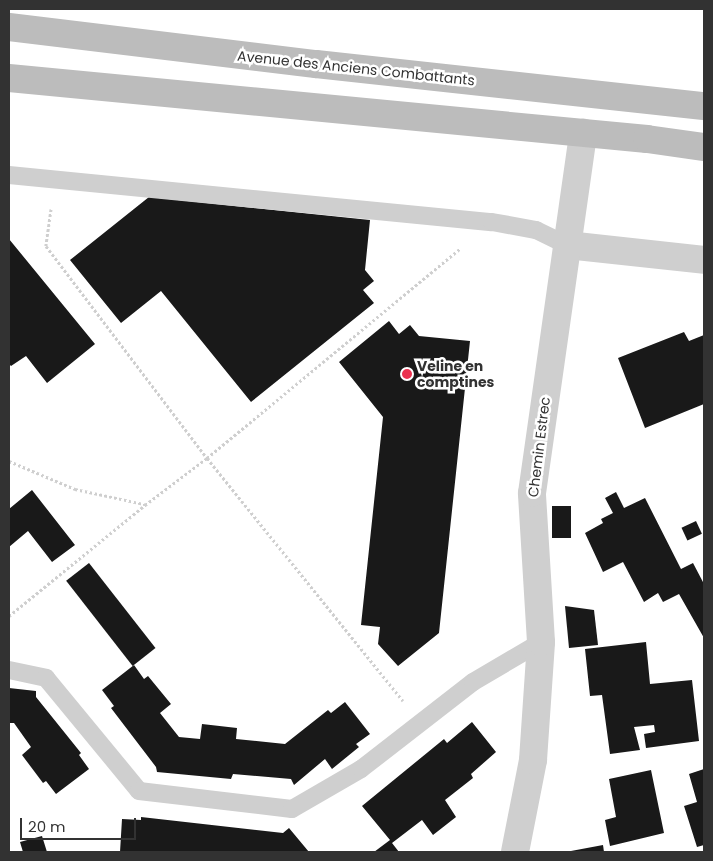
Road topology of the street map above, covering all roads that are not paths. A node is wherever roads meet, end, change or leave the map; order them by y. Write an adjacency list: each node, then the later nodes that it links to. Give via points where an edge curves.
1 (9, 28): 3 (main road, Avenue des Anciens Combattants)
2 (9, 78): 4 (main road)
3 (704, 106)
4 (583, 133): 5 (main road); 7 (street, Chemin Estrec)
5 (704, 147)
6 (9, 175): 7 (lane, via 492,222 536,230)
7 (567, 245): 8 (street); 9 (street, Chemin Estrec, via 532,493)
8 (704, 260)
9 (541, 642): 10 (lane, via 472,682 361,769 292,809 139,791 46,678); 11 (street, Chemin Estrec, via 533,760)
10 (9, 670)
11 (515, 852)

